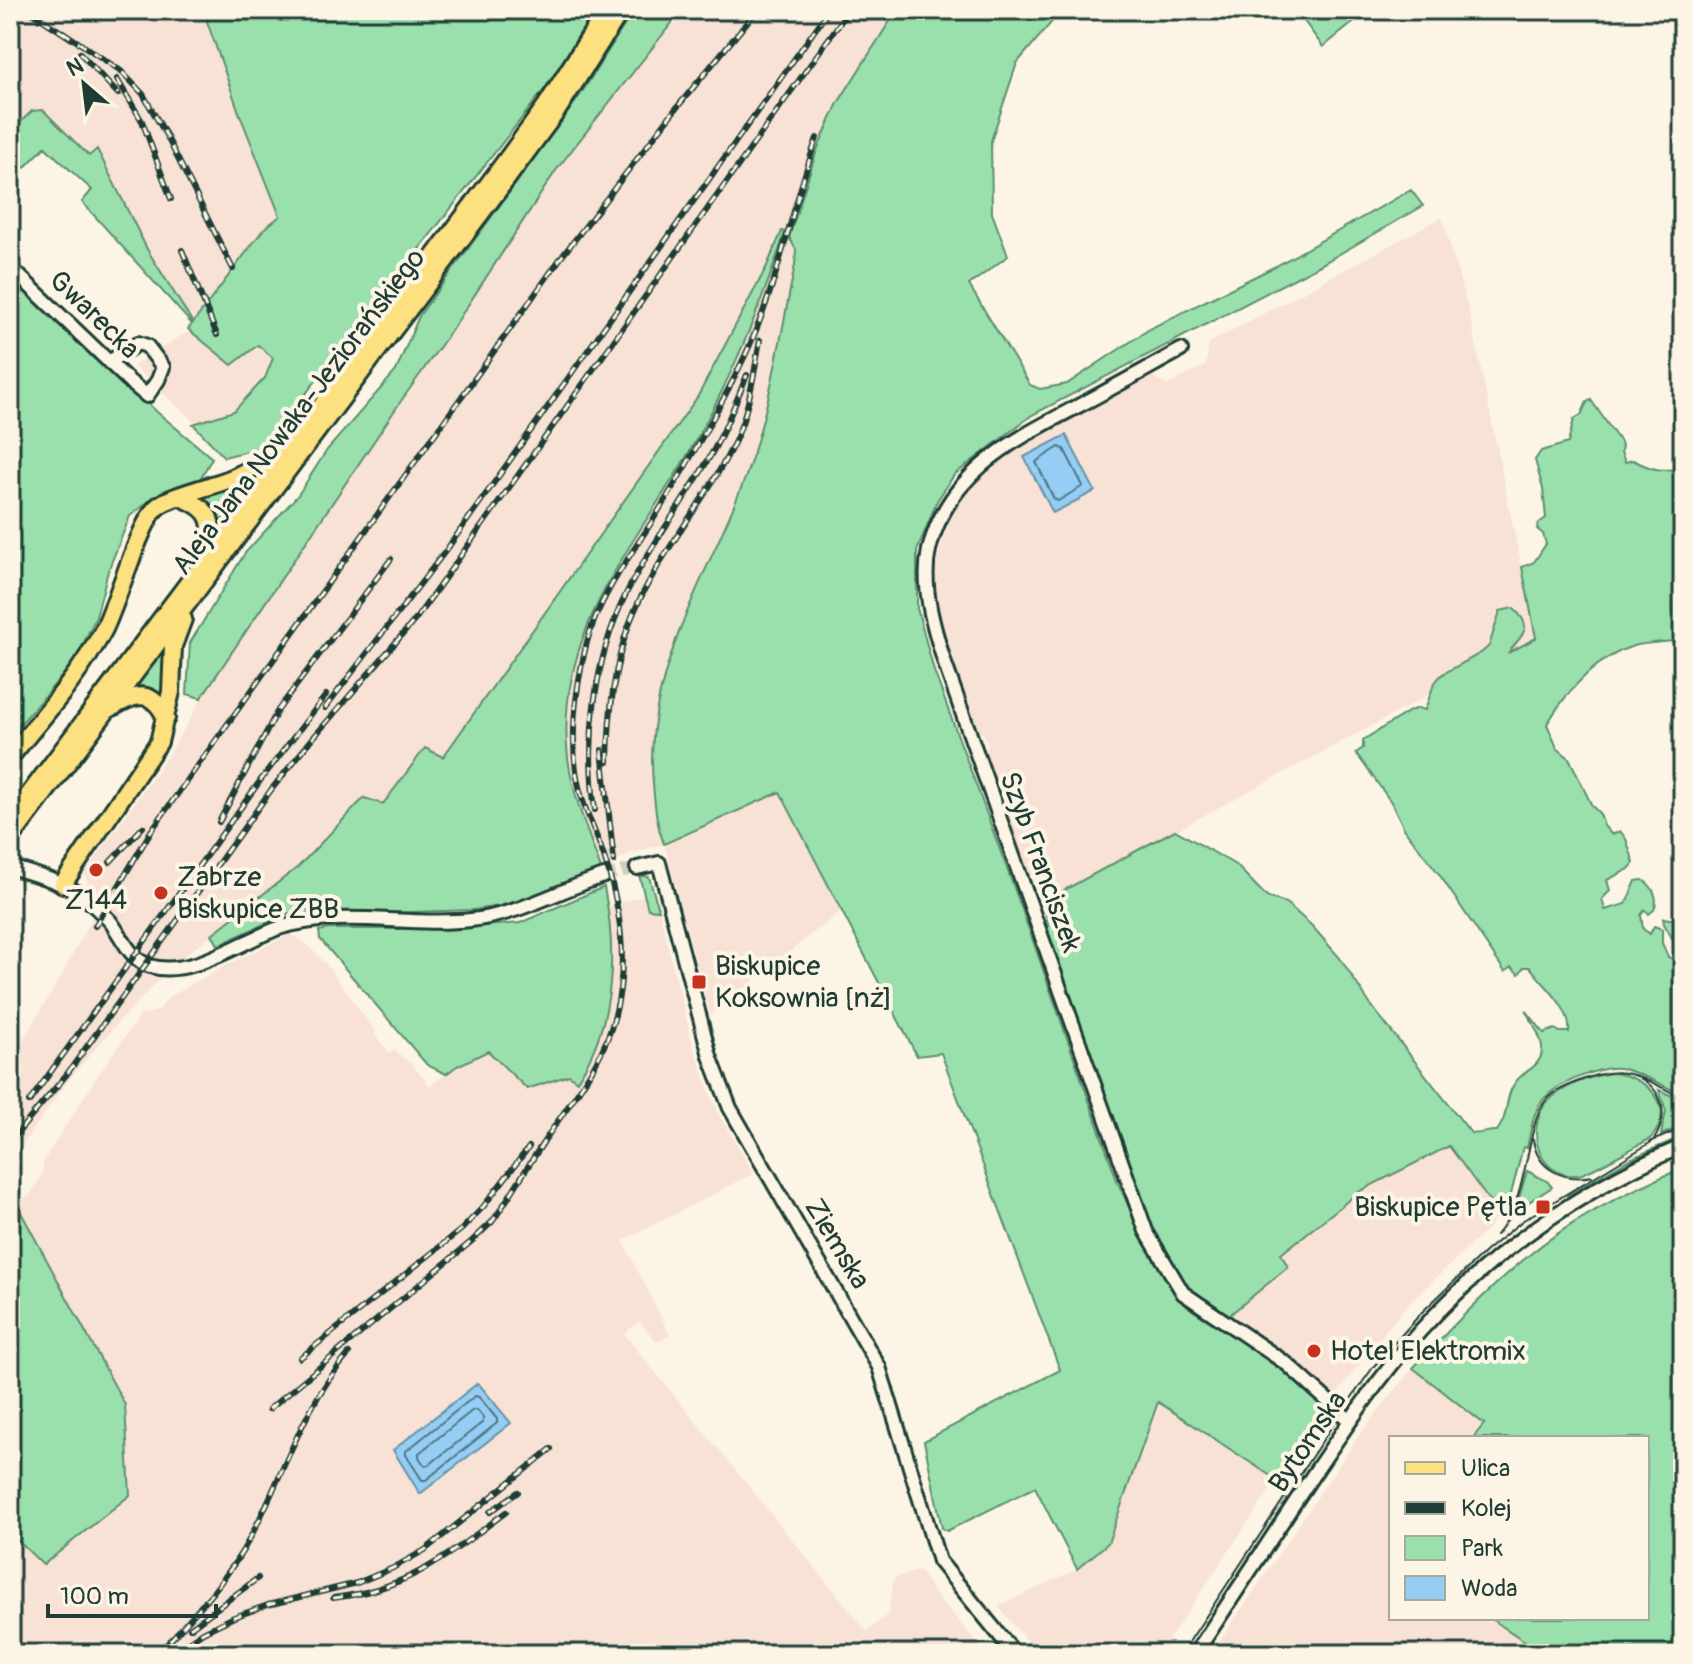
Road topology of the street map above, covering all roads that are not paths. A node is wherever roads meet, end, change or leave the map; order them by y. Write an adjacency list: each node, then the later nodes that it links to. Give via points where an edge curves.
1 (607, 10): 6 (main road, Aleja Jana Nowaka-Jeziorańskiego, via 546,106)
2 (621, 10): 8 (main road, Aleja Jana Nowaka-Jeziorańskiego, via 508,177)
3 (10, 267): 5 (street, Gwarecka)
4 (1181, 350): 19 (street, Szyb Franciszek, via 1026,433 969,475 948,503 929,551 932,622 1146,1231 1183,1293 1287,1364)
5 (109, 362): 5 (street, Gwarecka, via 147,396 163,367 147,346 138,343)
6 (315, 415): 7 (main road, via 255,466); 8 (main road, Aleja Jana Nowaka-Jeziorańskiego)
7 (180, 497): 8 (main road, via 202,507 212,524); 11 (main road, via 151,515 118,598 80,670)
8 (189, 593): 9 (main road, Aleja Jana Nowaka-Jeziorańskiego); 10 (main road, via 173,646); 12 (main road, Aleja Jana Nowaka-Jeziorańskiego)
9 (106, 712): 10 (main road, via 143,695 159,704); 13 (main road, Aleja Jana Nowaka-Jeziorańskiego)
10 (166, 718): 17 (main road, via 159,742)
11 (10, 757)
12 (10, 820)
13 (10, 839)
14 (10, 867): 17 (street)
15 (637, 868): 20 (street, Ziemska, via 659,863 722,1090 879,1367 939,1561)
16 (604, 876): 17 (street, via 489,918 306,922 268,932 198,963 159,967 140,960 107,919)
17 (63, 884)
18 (1683, 1146): 19 (street, Bytomska, via 1582,1197 1491,1264 1416,1336)
19 (1350, 1421): 21 (street, Bytomska)
20 (1015, 1654)
21 (1195, 1654)

